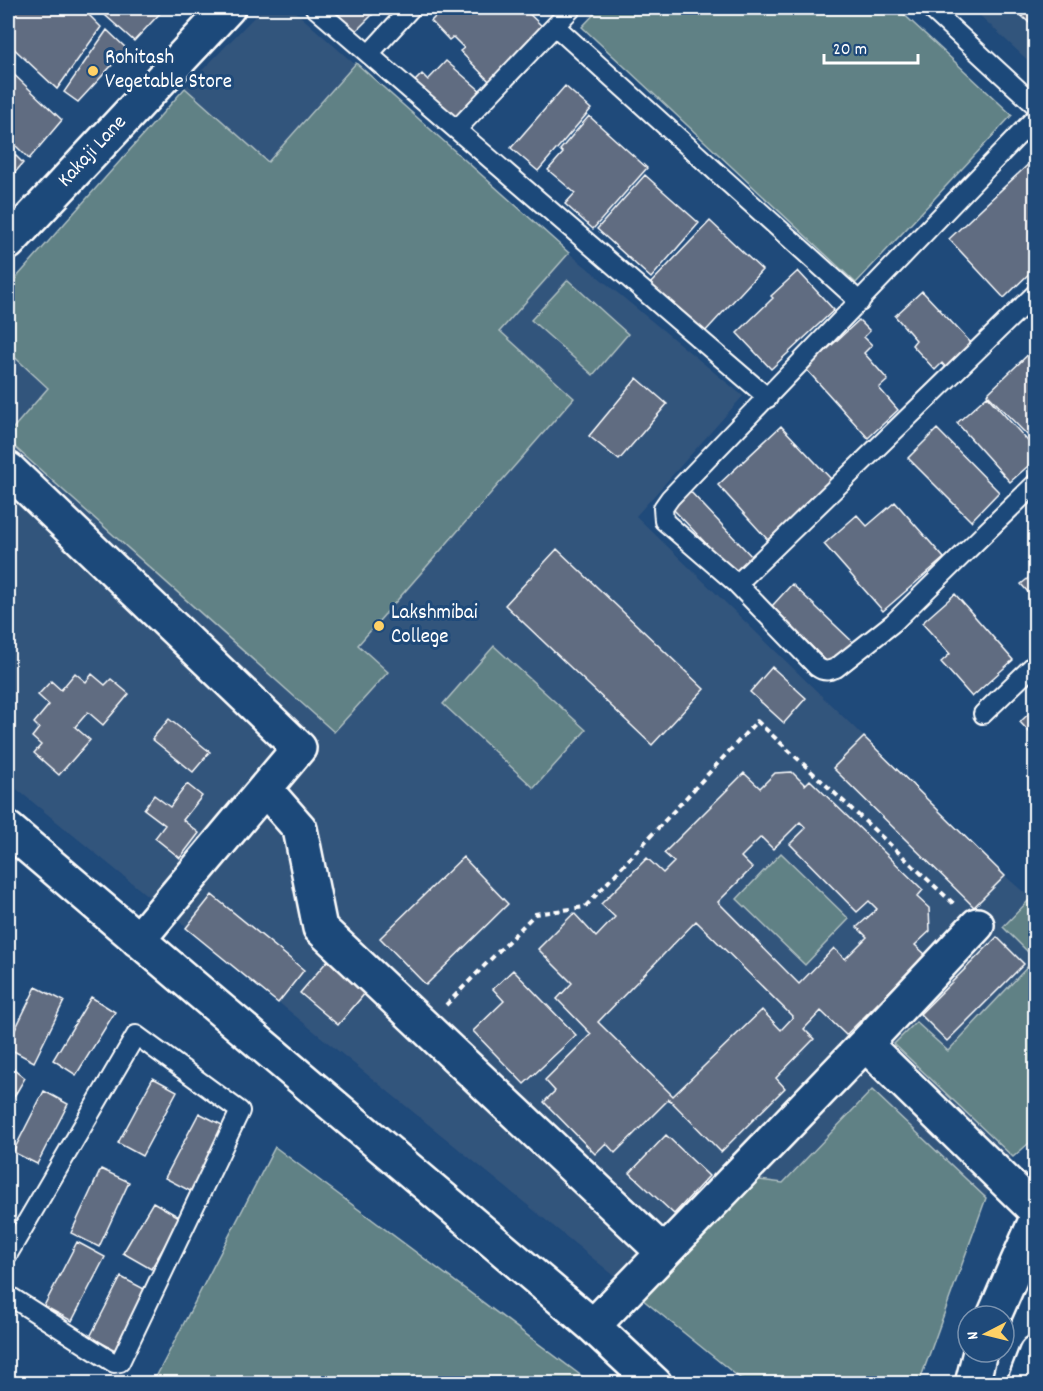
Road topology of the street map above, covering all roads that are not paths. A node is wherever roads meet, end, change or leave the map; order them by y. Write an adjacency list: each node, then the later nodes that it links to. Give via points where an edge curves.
1 (228, 8): 11 (street, Kakaji Lane)
2 (315, 8): 7 (lane)
3 (411, 8): 7 (lane)
4 (572, 8): 6 (lane)
5 (930, 8): 8 (lane)
6 (555, 26): 10 (lane); 13 (lane)
7 (369, 54): 10 (lane)
8 (1035, 106)
9 (1035, 117): 13 (lane)
10 (457, 129): 14 (lane)
11 (8, 243)
12 (1035, 293): 17 (lane)
13 (860, 302): 14 (lane)
14 (768, 398): 17 (lane, via 663,508 664,520)
15 (8, 470): 20 (street, via 299,748)
16 (1035, 483): 17 (lane, via 893,623 829,671 817,667)
17 (737, 584)
18 (1035, 663): 19 (lane)
19 (983, 714)
20 (265, 789): 23 (street); 27 (street, via 300,829 320,927)
21 (8, 829): 23 (street)
22 (977, 925): 24 (street)
23 (138, 940): 31 (street)
24 (865, 1044): 25 (street); 27 (street)
25 (1035, 1211)
26 (1035, 1220): 30 (street)
27 (663, 1252): 31 (street)
28 (8, 1254): 29 (lane, via 136,1035 240,1111 120,1362 114,1363)
29 (8, 1295)
30 (999, 1304)
31 (592, 1326): 34 (street)
32 (1035, 1353): 36 (street)
33 (977, 1364): 35 (street)
34 (655, 1383)
35 (972, 1383)
36 (1024, 1383)

